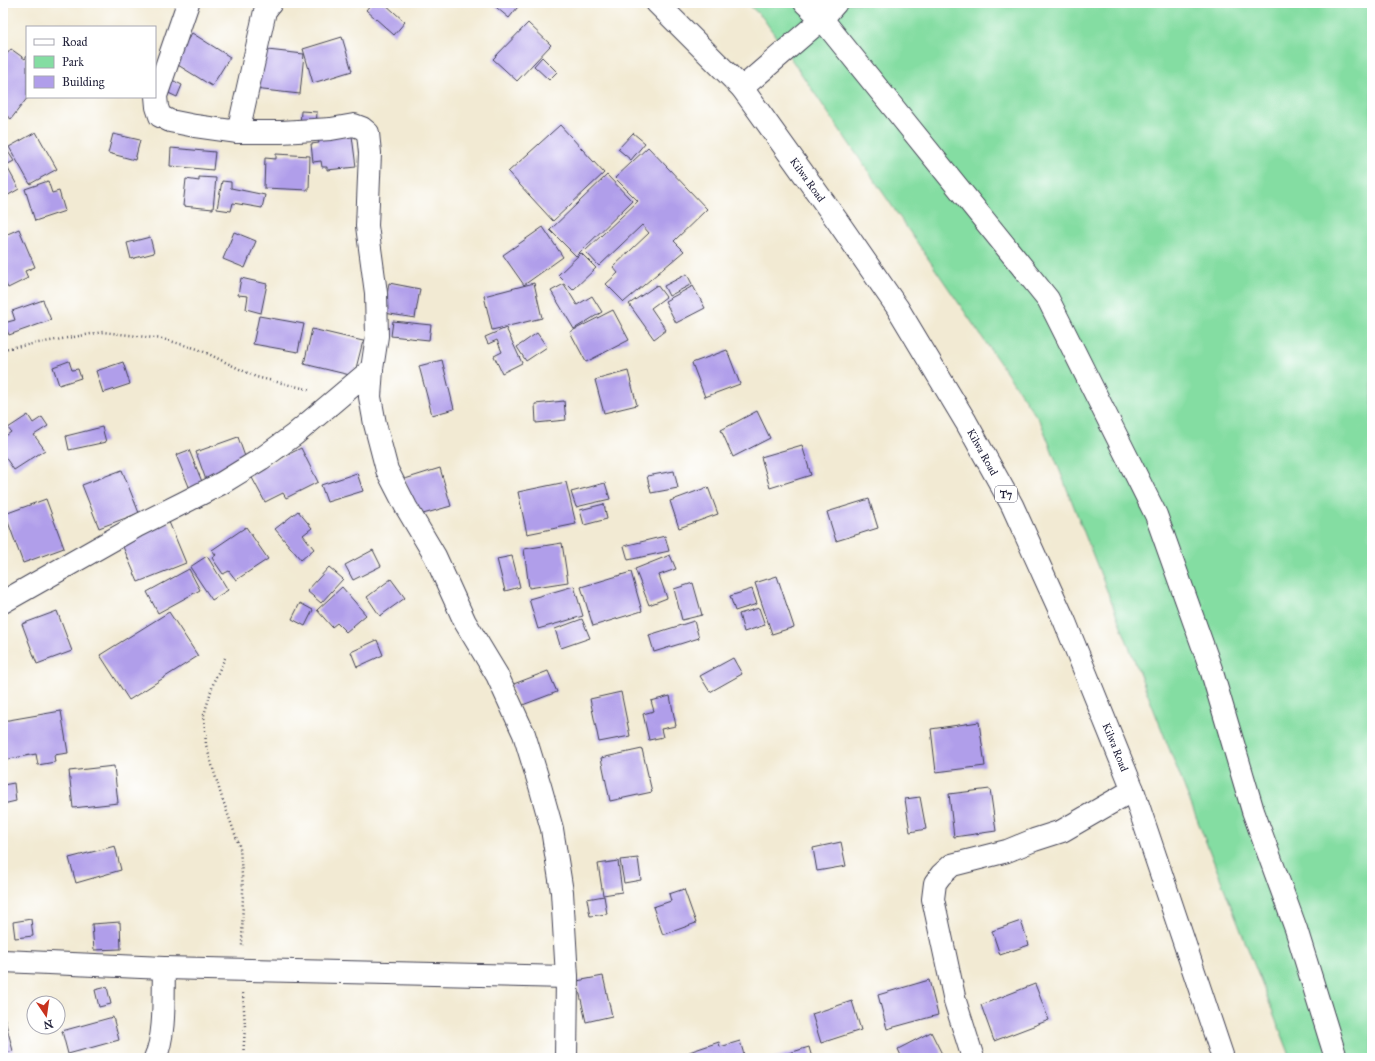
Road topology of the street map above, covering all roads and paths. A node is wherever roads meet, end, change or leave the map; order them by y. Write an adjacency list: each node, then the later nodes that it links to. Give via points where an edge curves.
1 (188, 3): 7 (main road, via 156,96 156,107 160,116 170,121)
2 (271, 3): 7 (main road, via 265,11)
3 (657, 3): 6 (main road, Kilwa Road / T7)
4 (805, 3): 5 (main road)
5 (829, 11): 6 (main road); 23 (main road, via 1048,299 1156,514 1211,669 1253,811 1296,929)
6 (742, 88): 13 (main road, Kilwa Road / T7, via 897,307 966,422 1012,506 1065,622)
7 (238, 132): 9 (main road, via 331,129 354,125 368,133 370,153 367,226 376,293 377,336)
8 (3, 349): 10 (path, via 103,332 163,339 198,349 256,377)
9 (372, 369): 10 (main road); 17 (main road, via 370,397 387,470 435,556 465,622 497,675 524,734 552,829 562,892)
10 (340, 396): 11 (main road, via 288,439 229,479 137,526)
11 (3, 602)
12 (225, 658): 16 (path, via 214,681 204,715 206,745 240,848 243,889)
13 (1134, 790): 21 (main road, via 1062,831 1006,851 952,865 935,883 933,899 955,1001); 22 (main road, Kilwa Road / T7)
14 (3, 961): 15 (main road)
15 (164, 968): 16 (main road); 18 (main road, via 163,1019)
16 (242, 969): 17 (main road); 19 (path, via 245,1027)
17 (567, 978): 20 (main road)
18 (155, 1058)
19 (243, 1058)
20 (566, 1058)
21 (973, 1058)
22 (1223, 1058)
23 (1336, 1058)

